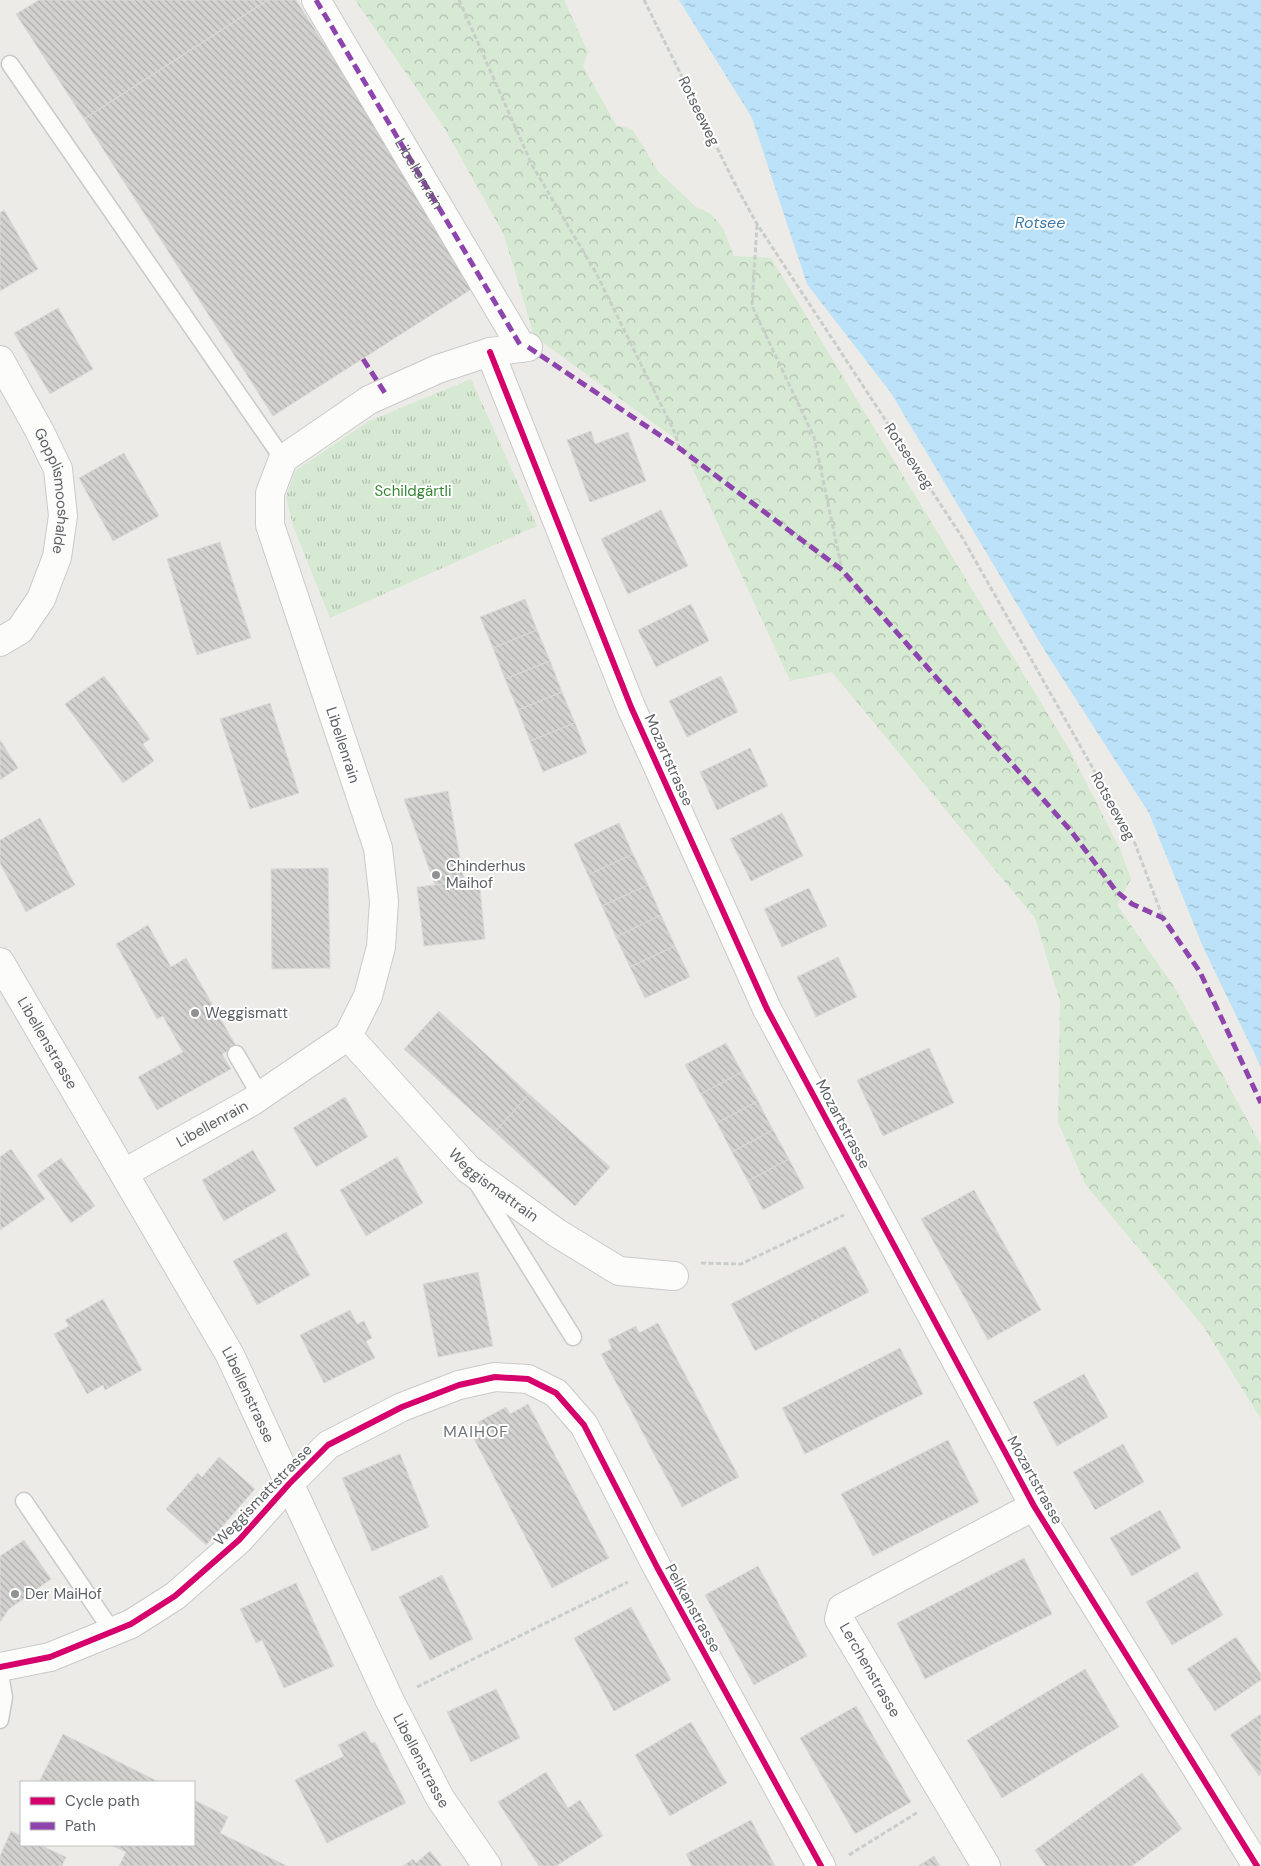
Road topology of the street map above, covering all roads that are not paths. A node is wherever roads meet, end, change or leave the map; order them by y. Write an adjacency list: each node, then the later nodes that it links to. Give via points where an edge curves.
1 (316, 0): 3 (street, Libellenrain, via 525,348)
2 (10, 64): 5 (lane)
3 (490, 352): 5 (street, Libellenrain, via 438,369 368,400); 18 (street, Mozartstrasse, via 631,707 767,1009)
4 (0, 360): 6 (street, Gopplismooshalde, via 58,469 64,516 58,557 41,599 20,630)
5 (283, 460): 8 (street, Libellenrain, via 270,493 270,525 378,848 384,901 380,947 368,996)
6 (0, 642)
7 (0, 962): 12 (street, Libellenstrasse)
8 (348, 1036): 10 (street, Libellenrain); 11 (street, Weggismattrain)
9 (236, 1054): 10 (lane)
10 (260, 1096): 12 (street, Libellenrain)
11 (468, 1169): 13 (street, Weggismattrain, via 557,1233 619,1271); 14 (lane)
12 (124, 1173): 16 (street, Libellenstrasse, via 230,1355)
13 (674, 1276)
14 (574, 1337)
15 (528, 1379): 16 (street, Weggismattstrasse, via 494,1377 459,1385 402,1407 328,1445); 25 (street, Pelikanstrasse, via 556,1393 584,1425 656,1568)
16 (289, 1484): 19 (street, Weggismattstrasse, via 239,1540 175,1596 131,1624); 24 (street, Libellenstrasse, via 390,1701 440,1798)
17 (24, 1501): 19 (lane)
18 (1034, 1506): 23 (street, Mozartstrasse); 26 (street, Lerchenstrasse, via 842,1608 839,1619)
19 (112, 1631): 20 (street, Weggismattstrasse, via 50,1657)
20 (0, 1667)
21 (0, 1675): 22 (lane, via 4,1697)
22 (0, 1720)
23 (1247, 1863)
24 (487, 1866)
25 (821, 1866)
26 (986, 1866)

